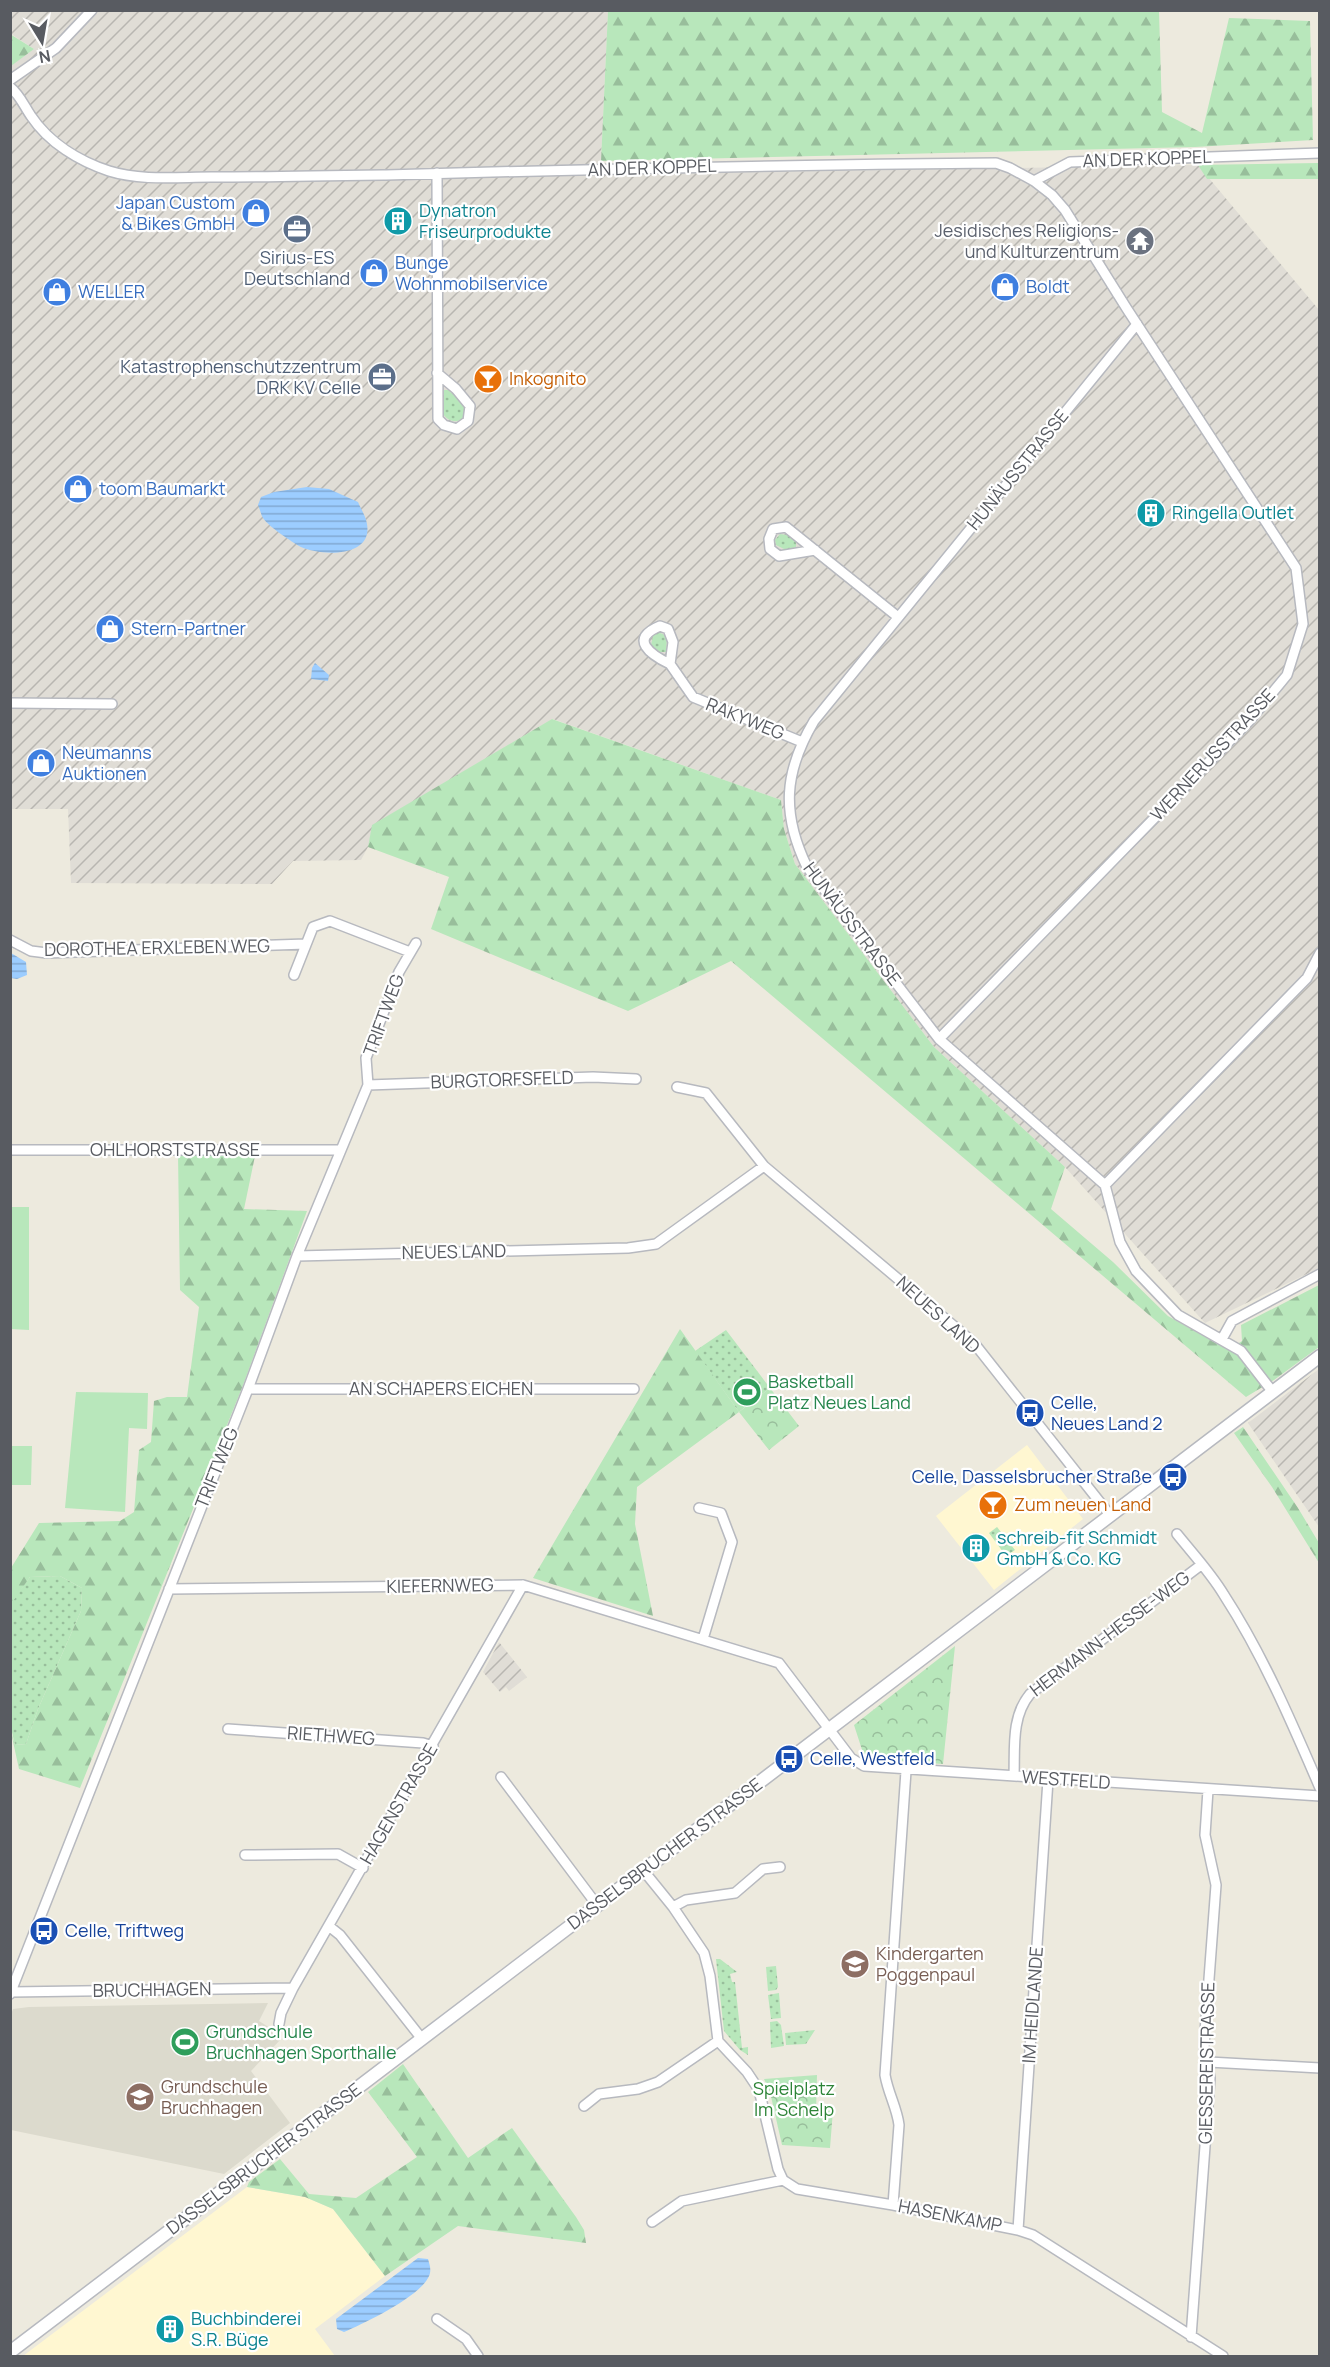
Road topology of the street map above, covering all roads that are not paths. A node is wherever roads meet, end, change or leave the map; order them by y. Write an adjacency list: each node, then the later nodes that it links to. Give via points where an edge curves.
1 (92, 10): 2 (street, via 56,48)
2 (10, 80)
3 (10, 87): 5 (street, AN DER KOPPEL, via 51,141 111,171 146,177)
4 (1320, 153): 6 (street, AN DER KOPPEL, via 1070,162)
5 (437, 174): 6 (street, AN DER KOPPEL, via 996,163); 8 (street)
6 (1034, 181): 7 (street, WERNERUSSTRASSE, via 1065,210)
7 (1137, 324): 10 (street, HUNÄUSSTRASSE); 21 (street, WERNERUSSTRASSE, via 1296,568 1303,624 1287,675 1250,720)
8 (437, 374): 8 (street, via 438,419 456,429 468,421 470,406)
9 (815, 550): 9 (street, via 786,527 773,529 769,539 770,549 779,556); 10 (street)
10 (898, 616): 14 (street, HUNÄUSSTRASSE, via 814,721)
11 (670, 664): 14 (street, RAKYWEG, via 693,697)
12 (10, 703): 13 (street)
13 (112, 704)
14 (802, 742): 21 (street, HUNÄUSSTRASSE, via 790,775 789,810 796,844 807,867)
15 (10, 940): 17 (street, DOROTHEA ERXLEBEN WEG, via 31,951 46,953)
16 (416, 943): 18 (street, TRIFTWEG)
17 (306, 944): 18 (street, via 313,927 330,921); 20 (street)
18 (410, 952): 23 (street, TRIFTWEG, via 366,1058)
19 (1320, 953): 28 (street, via 1307,978)
20 (294, 975)
21 (939, 1039): 28 (street)
22 (636, 1079): 23 (street, BURGTORFSFELD)
23 (368, 1085): 26 (street, TRIFTWEG)
24 (677, 1087): 27 (street, NEUES LAND, via 706,1093)
25 (10, 1150): 26 (street, OHLHORSTSTRASSE)
26 (340, 1150): 29 (street, TRIFTWEG)
27 (764, 1166): 29 (street, NEUES LAND, via 656,1244 628,1248); 37 (street, NEUES LAND, via 974,1343)
28 (1105, 1185): 31 (street, via 1120,1242 1132,1266 1178,1315)
29 (297, 1256): 33 (street, TRIFTWEG)
30 (1320, 1274): 31 (street, via 1232,1321)
31 (1222, 1339): 35 (street, via 1240,1351)
32 (1320, 1356): 35 (street, DASSELSBRUCHER STRASSE)
33 (248, 1389): 34 (street, AN SCHAPERS EICHEN); 41 (street, TRIFTWEG)
34 (634, 1389)
35 (1272, 1391): 37 (street, DASSELSBRUCHER STRASSE)
36 (699, 1508): 42 (street, via 721,1513 732,1542)
37 (1110, 1515): 44 (street, DASSELSBRUCHER STRASSE)
38 (1177, 1534): 39 (street)
39 (1201, 1565): 47 (street, HERMANN-HESSE-WEG, via 1029,1694 1016,1718); 50 (street, via 1241,1623)
40 (523, 1586): 41 (street, KIEFERNWEG); 42 (street, KIEFERNWEG); 45 (street, HAGENSTRASSE)
41 (169, 1589): 61 (street, TRIFTWEG)
42 (703, 1639): 44 (street, KIEFERNWEG, via 779,1663)
43 (228, 1729): 45 (street, RIETHWEG)
44 (828, 1730): 46 (street, WESTFELD, via 851,1758 864,1766); 56 (street, DASSELSBRUCHER STRASSE)
45 (433, 1746): 55 (street, HAGENSTRASSE)
46 (906, 1770): 47 (street, WESTFELD); 69 (street, via 885,2075 899,2125)
47 (1014, 1776): 49 (street, WESTFELD)
48 (501, 1777): 57 (street)
49 (1048, 1780): 51 (street, WESTFELD); 71 (street, IM HEIDLANDE)
50 (1320, 1788)
51 (1208, 1790): 52 (street, WESTFELD); 65 (street, GIESSEREISTRASSE, via 1205,1835 1216,1885 1204,2046)
52 (1320, 1796)
53 (244, 1855): 55 (street, via 338,1854)
54 (780, 1867): 58 (street, via 763,1869 735,1893 686,1900)
55 (363, 1868): 59 (street, HAGENSTRASSE)
56 (644, 1870): 57 (street, DASSELSBRUCHER STRASSE); 58 (street)
57 (597, 1905): 63 (street, DASSELSBRUCHER STRASSE)
58 (673, 1907): 64 (street, via 704,1953)
59 (330, 1927): 60 (street, HAGENSTRASSE); 63 (street)
60 (293, 1988): 61 (street, BRUCHHAGEN); 62 (street, HAGENSTRASSE)
61 (11, 1993)
62 (279, 2024)
63 (422, 2039): 74 (street, DASSELSBRUCHER STRASSE)
64 (718, 2041): 67 (street, via 658,2082 599,2094); 68 (street, via 759,2090)
65 (1209, 2062): 66 (street); 73 (street, GIESSEREISTRASSE)
66 (1320, 2068)
67 (584, 2106)
68 (783, 2180): 69 (street, HASENKAMP, via 797,2189); 70 (street, via 682,2201)
69 (893, 2205): 71 (street, HASENKAMP)
70 (652, 2222)
71 (1018, 2230): 73 (street, HASENKAMP, via 1033,2235)
72 (437, 2319): 75 (street, via 466,2339)
73 (1191, 2337): 76 (street, HASENKAMP)
74 (10, 2352)
75 (478, 2356)
76 (1223, 2356)

